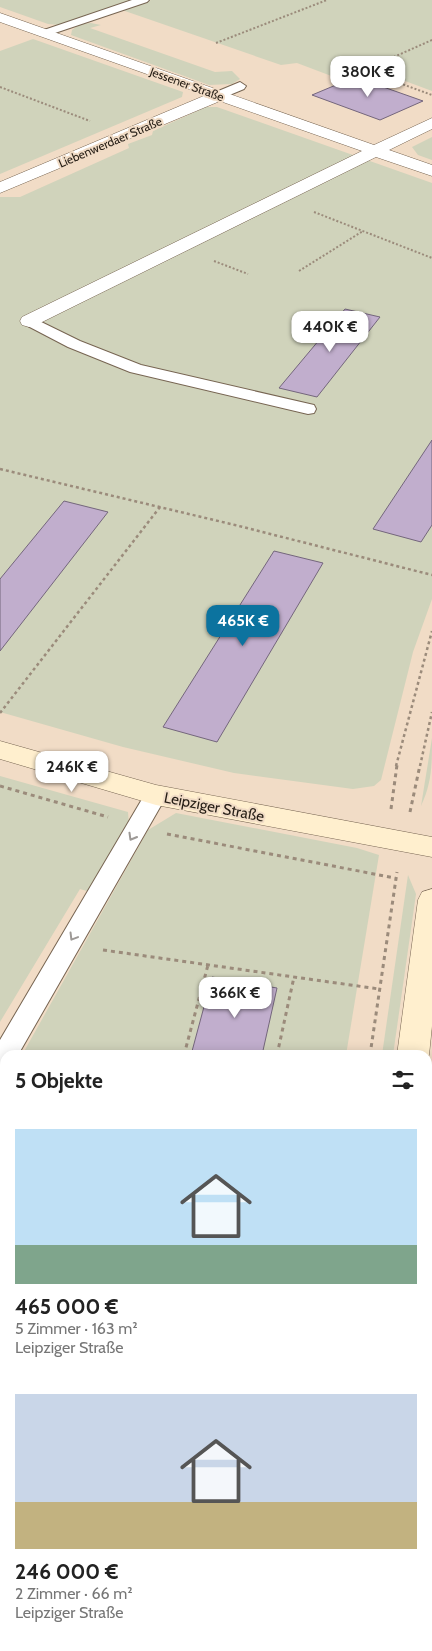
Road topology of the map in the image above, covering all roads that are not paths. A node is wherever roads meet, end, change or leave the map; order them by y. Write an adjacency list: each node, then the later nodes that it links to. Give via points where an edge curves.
1 (143, 0): 3 (lane)
2 (0, 17): 3 (street, Jessener Straße)
3 (45, 33): 5 (street, Jessener Straße)
4 (240, 86): 5 (lane)
5 (220, 95): 7 (street, Jessener Straße); 9 (street, Liebenwerdaer Straße)
6 (432, 123): 7 (street)
7 (374, 151): 8 (street, Jessener Straße); 10 (street)
8 (432, 171)
9 (0, 188)
10 (29, 321): 11 (lane, via 74,344 136,369)
11 (308, 409)
12 (0, 750): 13 (street, Leipziger Straße)
13 (156, 796): 14 (street, Leipziger Straße); 16 (lane, one-way to 16)
14 (432, 847)
15 (432, 900): 17 (street)
16 (8, 1050)
17 (414, 1050)

